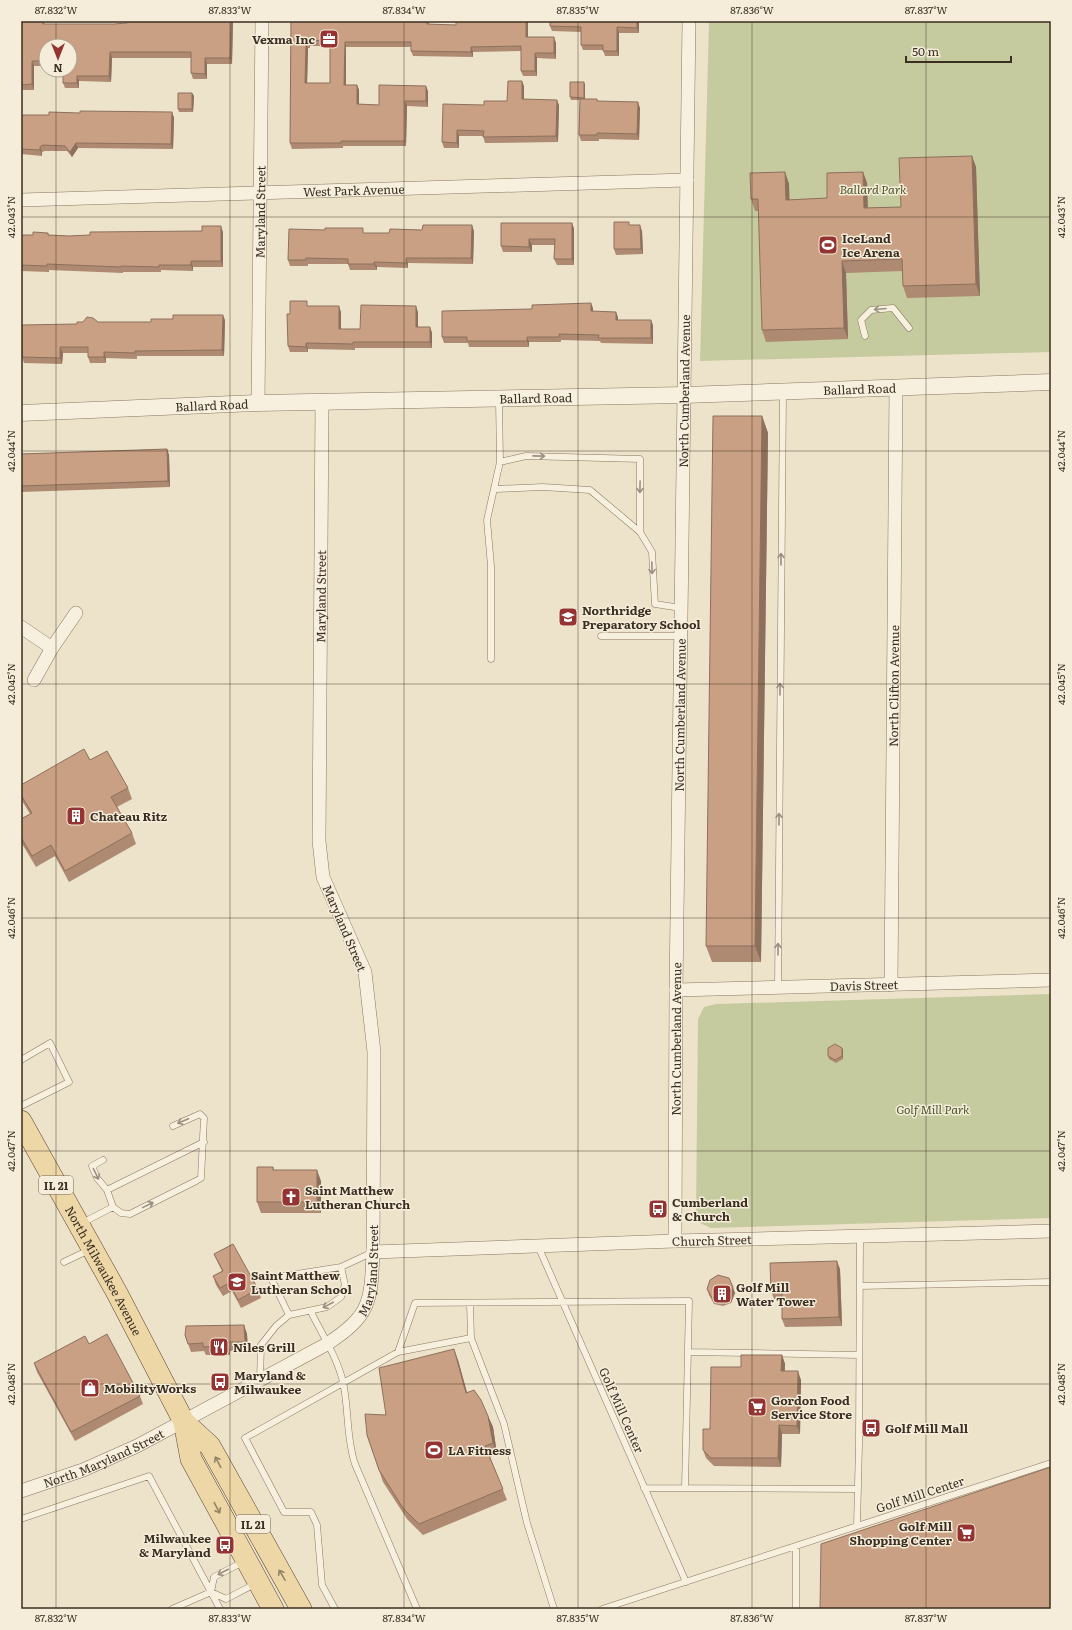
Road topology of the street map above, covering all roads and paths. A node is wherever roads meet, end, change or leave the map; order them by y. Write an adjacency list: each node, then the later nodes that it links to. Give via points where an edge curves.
1 (262, 21): 4 (street, Maryland Street)
2 (689, 21): 3 (street, North Cumberland Avenue)
3 (687, 180): 4 (street, West Park Avenue); 11 (street, North Cumberland Avenue)
4 (259, 193): 5 (street, West Park Avenue); 14 (street, Maryland Street)
5 (21, 200)
6 (909, 328): 7 (lane, one-way to 7, via 893,308 871,310 861,320)
7 (865, 336)
8 (1051, 382): 9 (street, Ballard Road)
9 (896, 387): 10 (street, Ballard Road); 28 (street, North Clifton Avenue)
10 (783, 391): 11 (street, Ballard Road); 29 (lane, one-way to 10)
11 (684, 395): 12 (street, Ballard Road); 19 (street, North Cumberland Avenue)
12 (499, 398): 13 (street, Ballard Road); 16 (lane)
13 (322, 402): 14 (street, Ballard Road); 45 (street, Maryland Street, via 319,841 324,877 365,972 374,1052)
14 (258, 404): 15 (street, Ballard Road)
15 (21, 413)
16 (500, 462): 17 (lane); 18 (lane, one-way to 18, via 526,456 640,459)
17 (495, 489): 18 (lane, via 543,487 590,490); 25 (lane, via 487,520 491,566)
18 (640, 532): 19 (lane, one-way to 19, via 652,552 654,603)
19 (681, 608): 23 (street, North Cumberland Avenue)
20 (76, 613): 24 (street)
21 (21, 627): 24 (street)
22 (601, 636): 23 (lane)
23 (681, 636): 30 (street, North Cumberland Avenue)
24 (52, 648): 26 (street)
25 (491, 659)
26 (34, 680)
27 (1051, 980): 28 (street, Davis Street)
28 (891, 985): 29 (street, Davis Street)
29 (778, 988): 30 (street, Davis Street)
30 (676, 990): 42 (street, North Cumberland Avenue)
31 (21, 1060): 32 (lane, via 50,1043 70,1082)
32 (21, 1106)
33 (21, 1121): 39 (main road, North Milwaukee Avenue / IL 21)
34 (173, 1126): 35 (lane, one-way to 34, via 205,1124 202,1115)
35 (204, 1142): 37 (lane); 38 (lane, one-way to 35, via 121,1213 130,1214 201,1178)
36 (102, 1160): 37 (lane, one-way to 37, via 92,1166)
37 (107, 1190): 38 (lane)
38 (114, 1207): 39 (lane)
39 (79, 1225): 44 (main road, North Milwaukee Avenue / IL 21)
40 (1051, 1231): 41 (street, Church Street)
41 (860, 1236): 42 (street, Church Street); 49 (lane)
42 (675, 1241): 43 (street, Church Street)
43 (538, 1246): 45 (street, Church Street); 51 (lane, Golf Mill Center)
44 (92, 1248): 46 (lane); 61 (main road, North Milwaukee Avenue / IL 21)
45 (372, 1252): 47 (lane); 55 (street, Maryland Street, via 372,1282 366,1307 360,1318)
46 (64, 1262)
47 (341, 1267): 52 (lane, one-way to 52, via 345,1285 341,1297 327,1307); 53 (lane, via 271,1278)
48 (1051, 1282): 49 (lane)
49 (860, 1286): 58 (lane)
50 (470, 1303): 51 (lane); 54 (lane); 56 (lane, via 415,1303)
51 (563, 1303): 57 (lane, via 689,1301); 63 (lane, Golf Mill Center)
52 (311, 1312): 53 (lane); 55 (lane)
53 (289, 1315): 59 (lane, via 261,1345)
54 (471, 1338): 56 (lane); 80 (lane, via 504,1424 527,1523)
55 (327, 1344): 59 (street, Maryland Street); 60 (lane)
56 (398, 1352): 60 (lane)
57 (688, 1352): 58 (lane); 64 (lane)
58 (859, 1355): 65 (lane)
59 (260, 1380): 61 (street, Maryland Street)
60 (343, 1383): 78 (lane, via 245,1438 284,1512 311,1512 316,1525 322,1585); 79 (lane, via 350,1449)
61 (184, 1422): 66 (street, North Maryland Street, via 107,1460); 70 (main road, North Milwaukee Avenue / IL 21, one-way to 70, via 191,1459); 77 (main road, North Milwaukee Avenue / IL 21, one-way to 61, via 210,1446)
62 (1051, 1463): 68 (lane, Golf Mill Center)
63 (644, 1488): 64 (lane); 72 (lane, Golf Mill Center)
64 (685, 1488): 65 (lane)
65 (858, 1489): 68 (lane)
66 (21, 1491)
67 (21, 1519): 73 (lane, via 149,1476)
68 (857, 1526): 69 (lane, Golf Mill Center)
69 (796, 1547): 72 (lane, Golf Mill Center); 82 (lane)
70 (247, 1561): 71 (main road, North Milwaukee Avenue / IL 21); 73 (lane, one-way to 73, via 214,1577)
71 (258, 1582): 73 (lane, via 226,1599); 76 (main road, North Milwaukee Avenue / IL 21)
72 (686, 1582): 81 (lane, Golf Mill Center)
73 (211, 1592): 74 (lane); 75 (lane)
74 (172, 1609)
75 (220, 1609)
76 (273, 1609)
77 (302, 1609)
78 (335, 1609)
79 (418, 1609)
80 (554, 1609)
81 (602, 1609)
82 (796, 1609)

